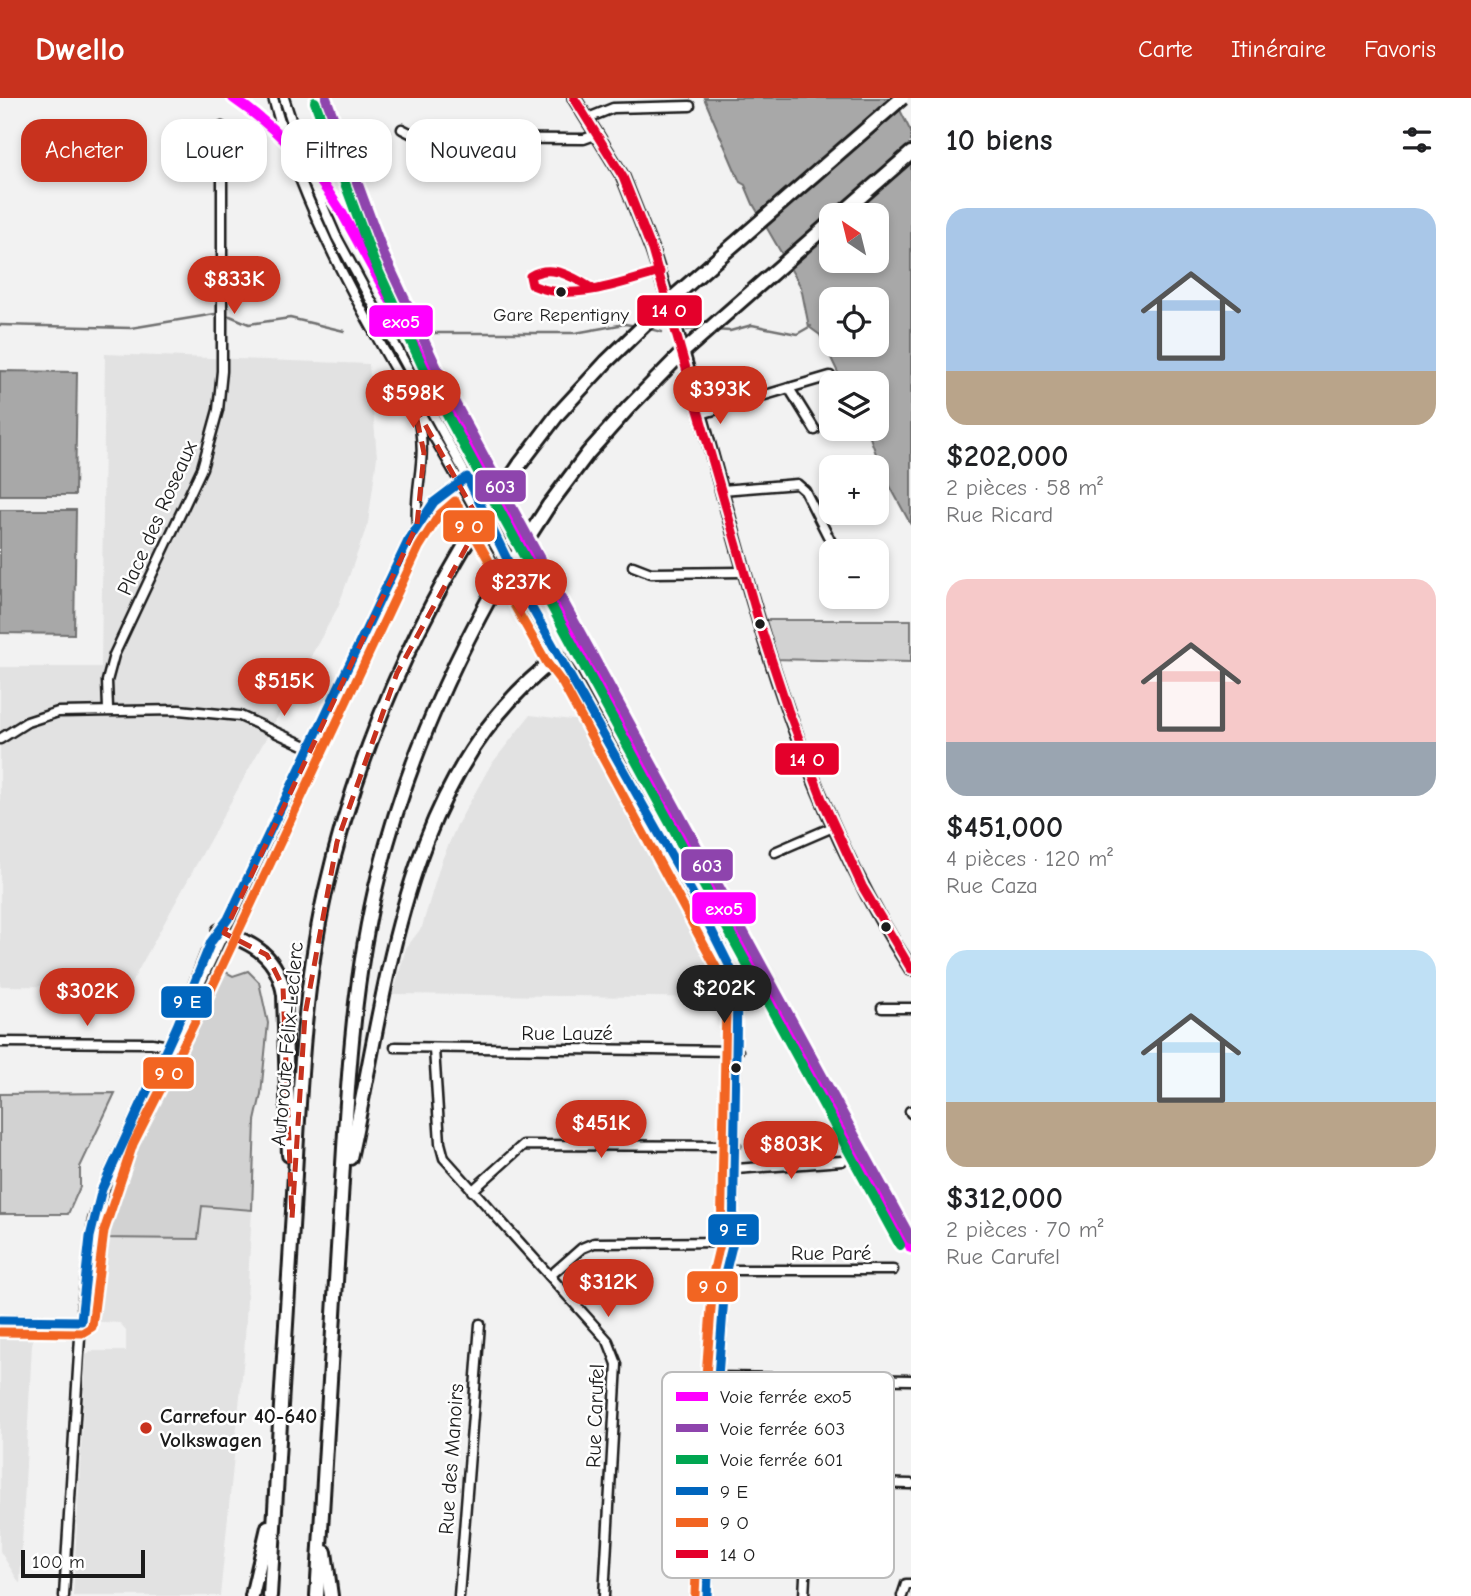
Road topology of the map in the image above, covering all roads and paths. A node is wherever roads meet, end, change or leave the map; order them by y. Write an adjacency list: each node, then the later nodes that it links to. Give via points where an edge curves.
1 (273, 98): 15 (street, via 318,224)
2 (284, 98): 18 (street, via 336,236)
3 (573, 98): 6 (main road)
4 (902, 98): 44 (highway, Autoroute Félix-Leclerc, bridge, via 667,302 558,414 464,547 421,624 359,770 320,920 307,1002)
5 (690, 106): 6 (street, via 613,108)
6 (588, 118): 8 (main road)
7 (402, 129): 8 (street, via 420,138 584,139)
8 (598, 134): 16 (main road, via 625,181 652,250)
9 (911, 153): 11 (highway)
10 (221, 182): 25 (street, Place des Roseaux, via 220,398 212,437 114,655 107,681)
11 (854, 203)
12 (819, 232): 43 (highway, bridge, via 689,346 629,407 549,505 491,595 426,728 379,873 356,990)
13 (819, 379): 14 (street)
14 (789, 388): 16 (street); 17 (street)
15 (414, 405): 18 (street); 20 (street, via 424,453 415,501)
16 (701, 414): 19 (main road)
17 (815, 430)
18 (463, 480): 20 (street, via 434,502); 24 (street)
19 (722, 490): 21 (street, via 797,484); 23 (main road)
20 (417, 525): 27 (street)
21 (829, 539)
22 (633, 566): 23 (street, via 651,573)
23 (744, 572): 28 (main road, via 792,730)
24 (558, 657): 38 (street, via 733,973); 43 (highway, via 515,696 478,743 448,791 422,848 398,932)
25 (108, 709): 26 (street, via 48,714); 27 (street, via 232,713)
26 (0, 738)
27 (308, 747): 30 (street)
28 (834, 827): 29 (street); 31 (main road, via 872,907)
29 (775, 852)
30 (221, 932): 35 (street, via 206,952); 44 (highway, via 267,955 283,987)
31 (911, 969)
32 (882, 1008): 33 (street)
33 (911, 1008)
34 (0, 1042): 35 (street)
35 (168, 1046): 50 (street, via 97,1207 87,1250)
36 (396, 1047): 37 (street, Rue Lauzé)
37 (434, 1049): 38 (street, Rue Lauzé); 42 (street, Rue Carufel, via 444,1158)
38 (738, 1051): 39 (street)
39 (736, 1146): 41 (street); 42 (street, via 523,1145)
40 (842, 1161): 41 (street)
41 (736, 1169): 45 (street)
42 (472, 1191): 48 (street, Rue Carufel)
43 (341, 1196): 54 (highway)
44 (292, 1218): 53 (highway, Autoroute Félix-Leclerc)
45 (733, 1242): 46 (street); 48 (street, via 594,1242)
46 (726, 1270): 47 (street, Rue Paré); 52 (street)
47 (893, 1270)
48 (550, 1276): 64 (street, Rue Carufel, via 608,1341 617,1364)
49 (0, 1320): 50 (street)
50 (81, 1321): 58 (street)
51 (480, 1324): 63 (street, Rue des Manoirs)
52 (718, 1372)
53 (276, 1496): 59 (highway); 60 (highway, Autoroute Félix-Leclerc)
54 (321, 1524): 61 (highway); 62 (highway)
55 (708, 1578): 65 (street)
56 (805, 1578): 66 (street)
57 (911, 1584): 67 (street, via 906,1584)
58 (64, 1596)
59 (252, 1596)
60 (270, 1596)
61 (317, 1596)
62 (331, 1596)
63 (459, 1596)
64 (604, 1596)
65 (707, 1596)
66 (804, 1596)
67 (902, 1596)

